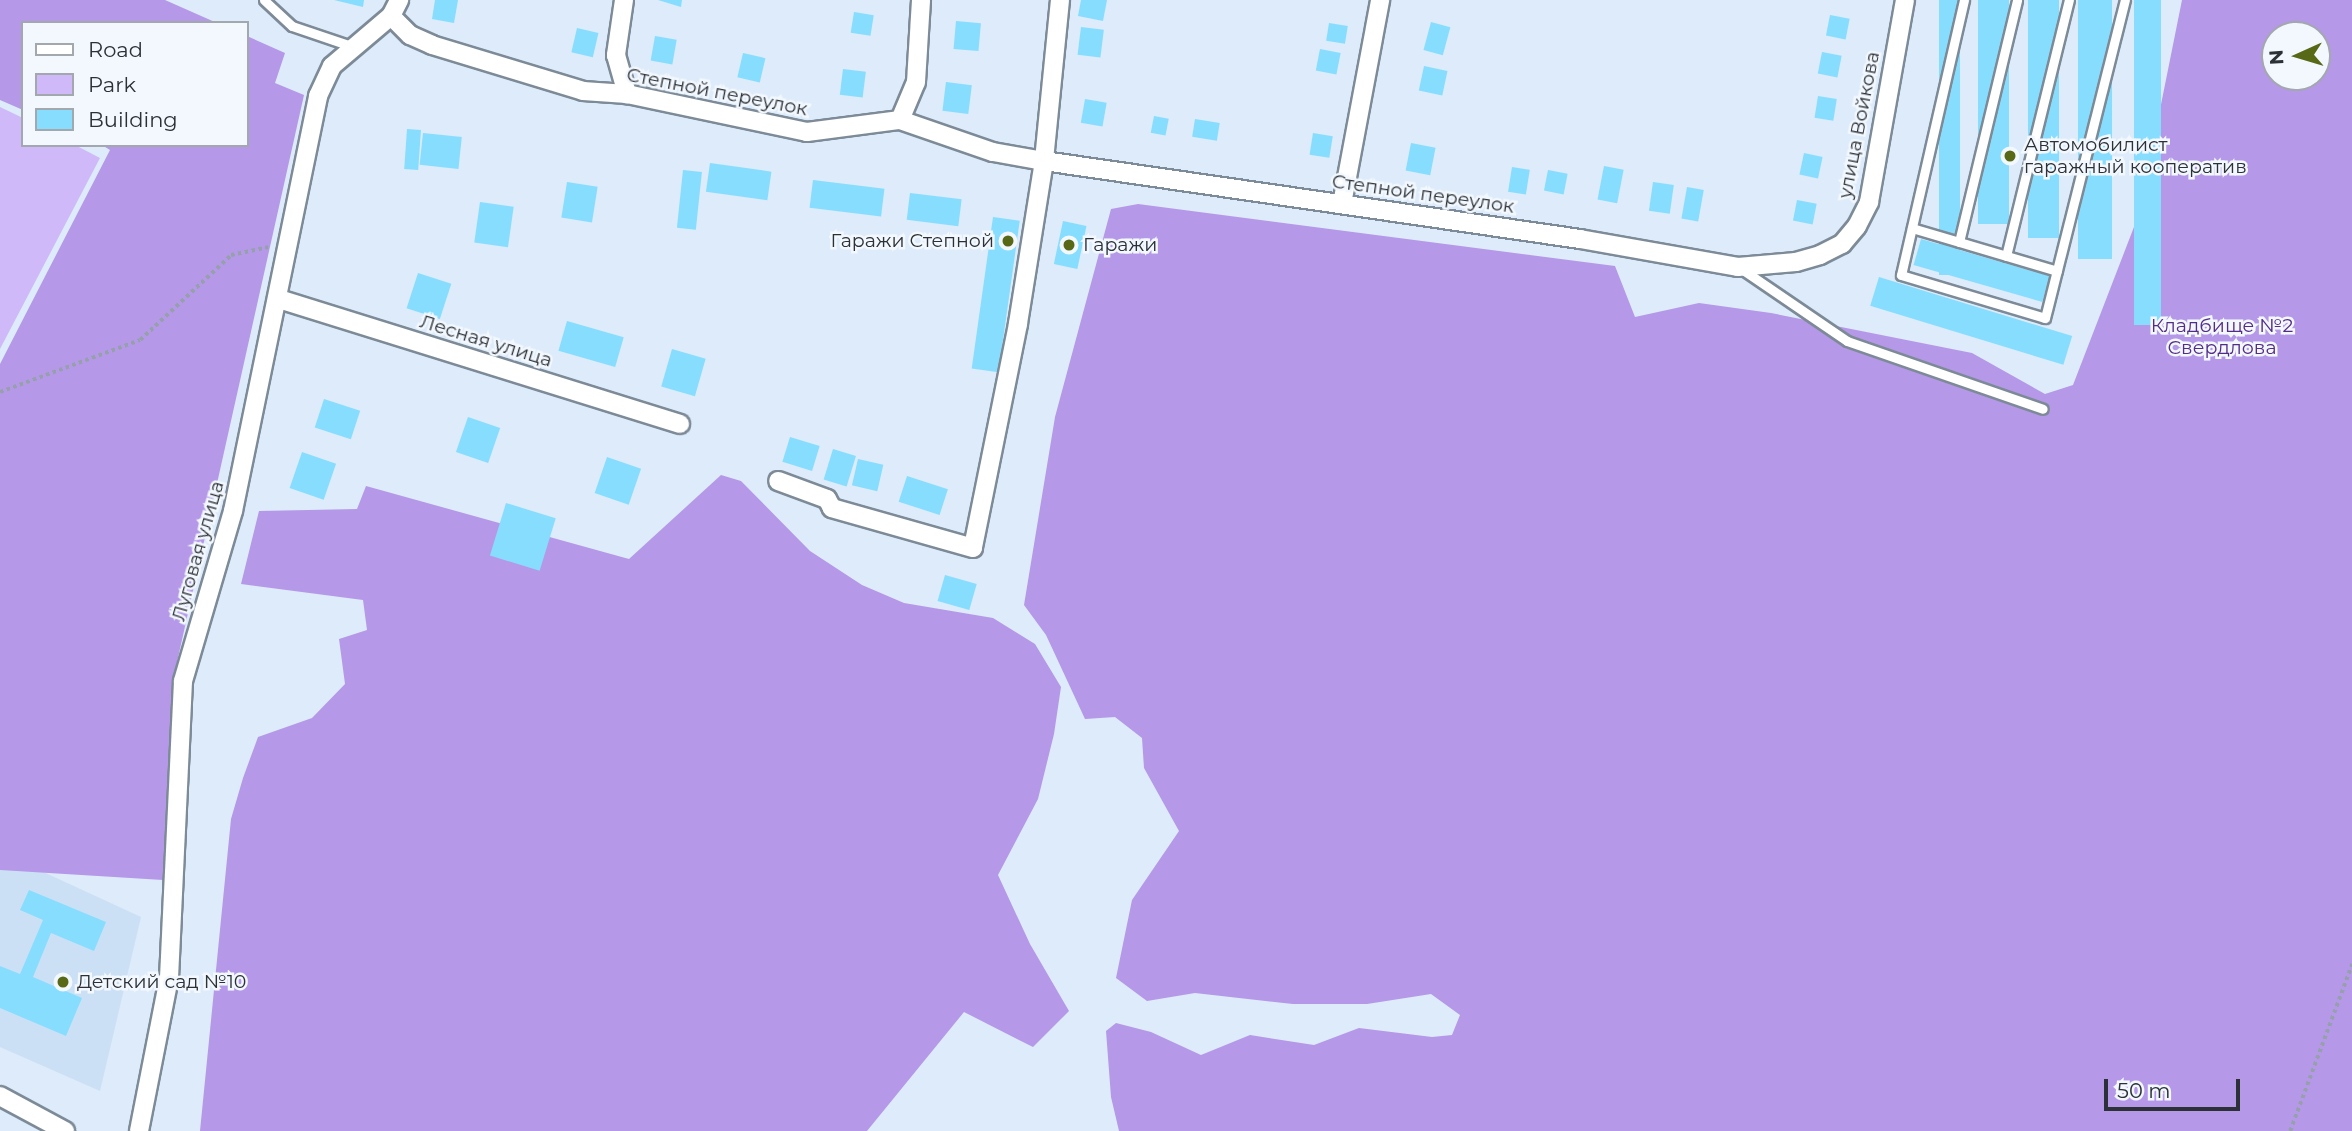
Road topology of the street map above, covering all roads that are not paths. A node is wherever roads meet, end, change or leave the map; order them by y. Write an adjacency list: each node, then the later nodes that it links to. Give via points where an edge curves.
1 (264, 0): 12 (lane, via 292,26)
2 (624, 0): 13 (street, via 616,55)
3 (921, 0): 14 (street, via 916,82)
4 (1060, 0): 15 (street)
5 (1380, 0): 16 (street)
6 (1905, 0): 20 (street, улица Войкова, via 1869,202 1842,244)
7 (1964, 0): 17 (lane)
8 (2017, 0): 18 (lane)
9 (2068, 0): 19 (lane)
10 (2126, 0): 22 (lane)
11 (395, 8): 12 (street, Луговая улица); 13 (street, Степной переулок, via 410,35 432,45 583,91)
12 (351, 46): 23 (street, Луговая улица, via 332,66 318,96)
13 (627, 94): 14 (street, Степной переулок, via 807,132)
14 (900, 120): 15 (street, Степной переулок, via 993,152)
15 (1044, 161): 16 (street, Степной переулок); 26 (street, via 1018,324 973,548 832,509 827,499)
16 (1342, 204): 21 (street, Степной переулок)
17 (1912, 228): 18 (lane); 22 (lane, via 1900,275 2031,314 2045,318)
18 (1959, 242): 19 (lane)
19 (2006, 256): 22 (lane)
20 (1796, 262): 21 (street, Степной переулок)
21 (1738, 267): 24 (lane, via 1847,341)
22 (2057, 271)
23 (279, 299): 25 (street, Лесная улица); 29 (street, Луговая улица, via 233,511 183,681 169,978)
24 (2043, 409)
25 (680, 424)
26 (778, 481)
27 (0, 1097): 28 (street)
28 (65, 1131)
29 (139, 1131)

